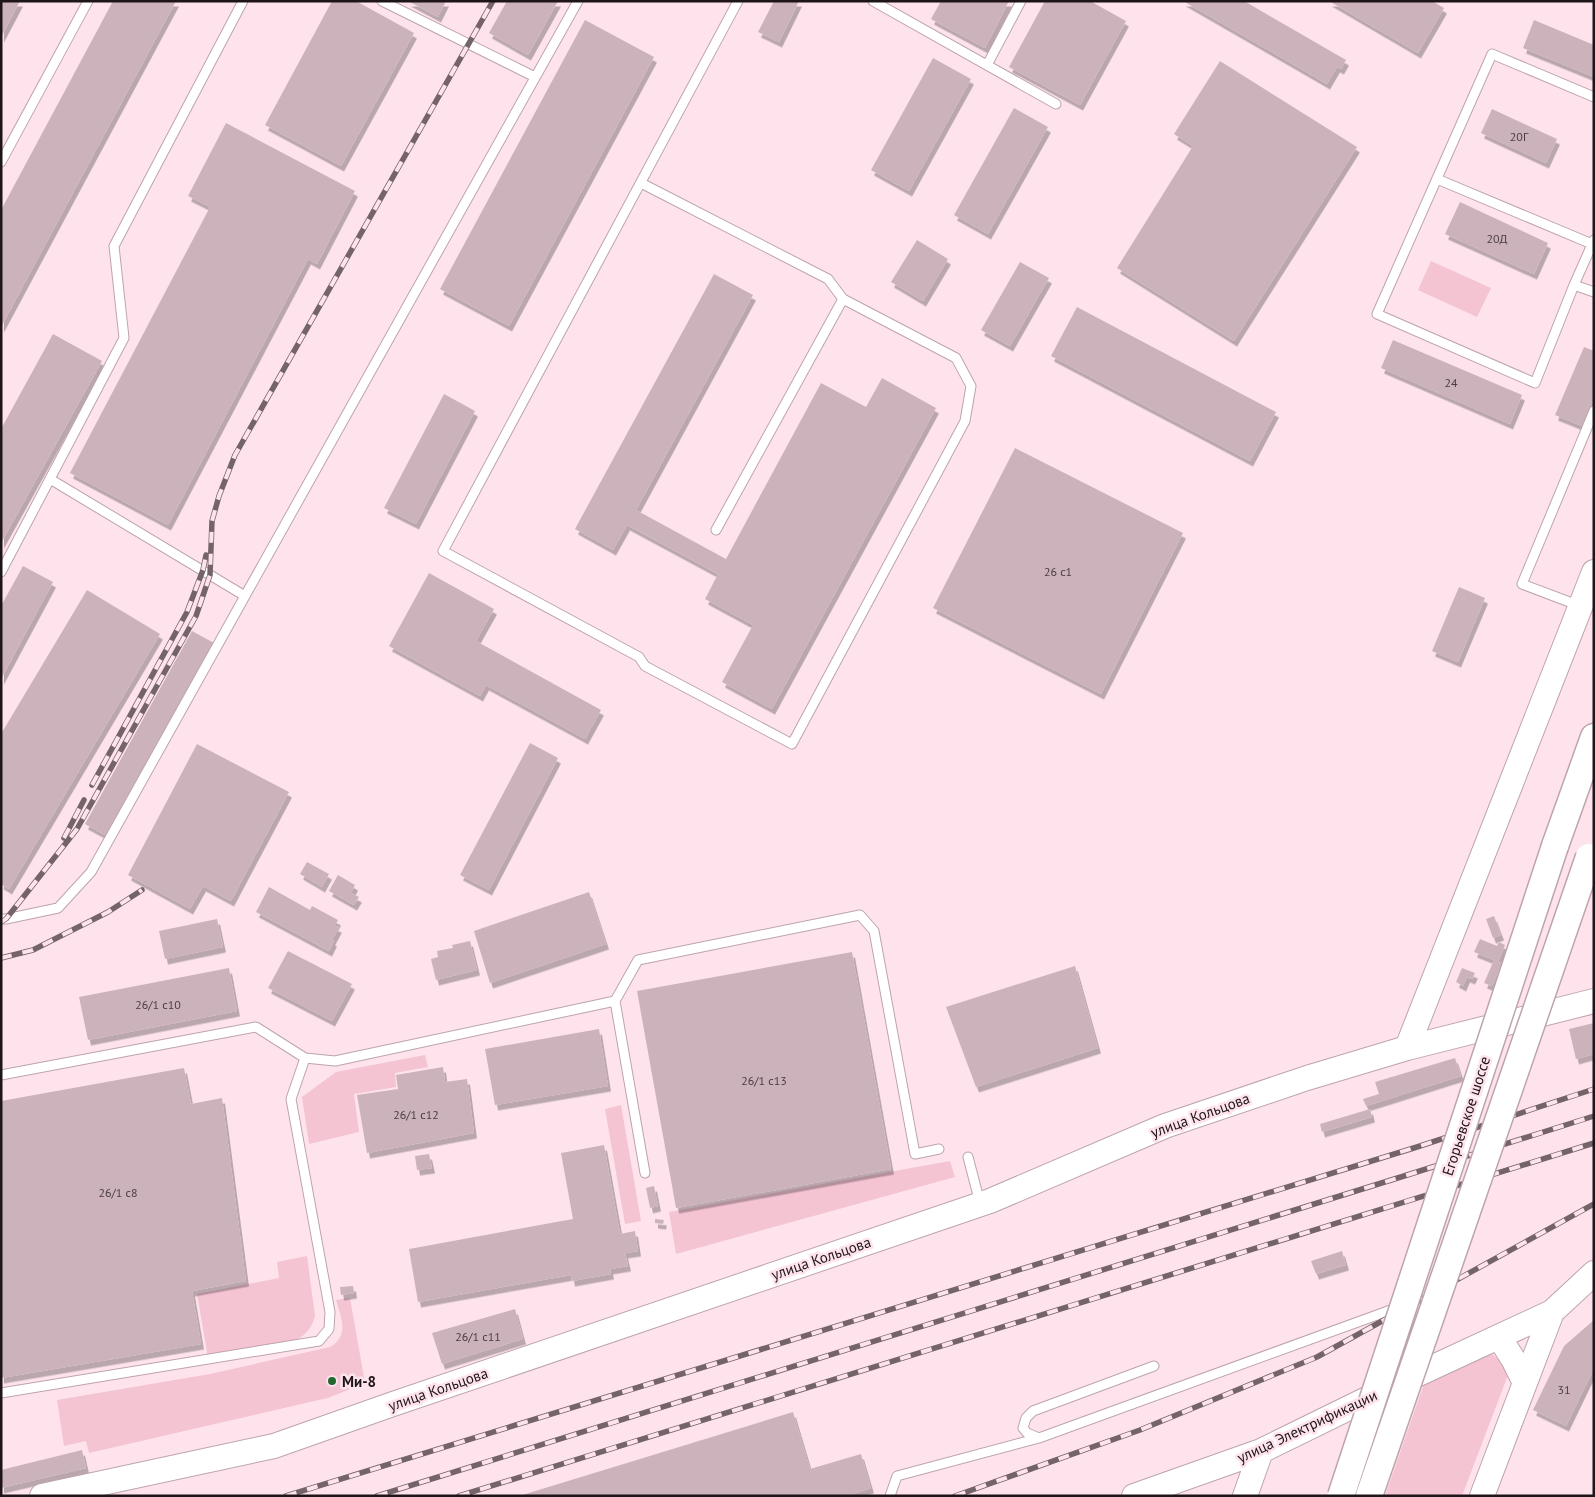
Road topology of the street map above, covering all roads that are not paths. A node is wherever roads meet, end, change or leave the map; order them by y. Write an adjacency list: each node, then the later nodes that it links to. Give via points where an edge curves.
1 (88, 1): 12 (lane)
2 (243, 1): 20 (lane, via 114,246 124,338)
3 (382, 1): 9 (lane)
4 (578, 1): 9 (lane)
5 (738, 1): 14 (lane)
6 (873, 1): 8 (lane)
7 (1021, 1): 8 (lane)
8 (987, 65): 11 (lane)
9 (535, 77): 24 (lane)
10 (1594, 96): 13 (lane, via 1492,54)
11 (1056, 104)
12 (1, 162)
13 (1437, 180): 15 (lane); 16 (lane, via 1377,314 1535,383)
14 (641, 183): 18 (lane, via 828,279); 18 (lane, via 443,552 639,657 645,666 792,744 965,421 971,386 956,358)
15 (1593, 242): 16 (lane)
16 (1574, 285): 17 (lane)
17 (1594, 292)
18 (842, 300): 21 (lane)
19 (1594, 411): 25 (lane, via 1522,584)
20 (50, 480): 22 (lane); 24 (lane)
21 (716, 530)
22 (1, 572)
23 (1594, 572): 25 (street)
24 (245, 596): 28 (lane, via 91,872 58,908)
25 (1580, 606): 31 (street)
26 (1594, 737): 39 (main road, Егорьевское шоссе, bridge)
27 (1591, 850): 54 (main road, Егорьевское шоссе, bridge)
28 (1, 919)
29 (1594, 1000): 31 (street, улица Кольцова)
30 (615, 1001): 32 (lane, via 335,1061); 34 (lane, via 638,960 860,915 874,931 914,1154); 36 (lane)
31 (1407, 1048): 37 (street, улица Кольцова, via 1165,1126)
32 (305, 1058): 33 (lane, via 256,1027); 44 (lane, via 291,1099 330,1312 329,1329 319,1341)
33 (1, 1075)
34 (939, 1149)
35 (968, 1157): 37 (lane)
36 (645, 1173)
37 (980, 1204): 48 (street, улица Кольцова, via 274,1446)
38 (1594, 1273): 40 (street)
39 (1404, 1306): 45 (lane); 53 (main road, Егорьевское шоссе, bridge)
40 (1552, 1312): 41 (street, улица Электрификации); 43 (street)
41 (1499, 1337): 43 (street); 46 (street, улица Электрификации)
42 (1154, 1366): 45 (lane, via 1033,1411 1023,1428)
43 (1525, 1383): 55 (street)
44 (1, 1393)
45 (1038, 1438): 49 (lane, via 897,1476)
46 (1261, 1451): 47 (street, улица Электрификации); 52 (street)
47 (1219, 1466): 50 (street, улица Электрификации); 51 (street, via 1233,1480)
48 (42, 1496)
49 (890, 1496)
50 (1134, 1496)
51 (1240, 1496)
52 (1245, 1496)
53 (1341, 1496)
54 (1369, 1496)
55 (1482, 1496)

